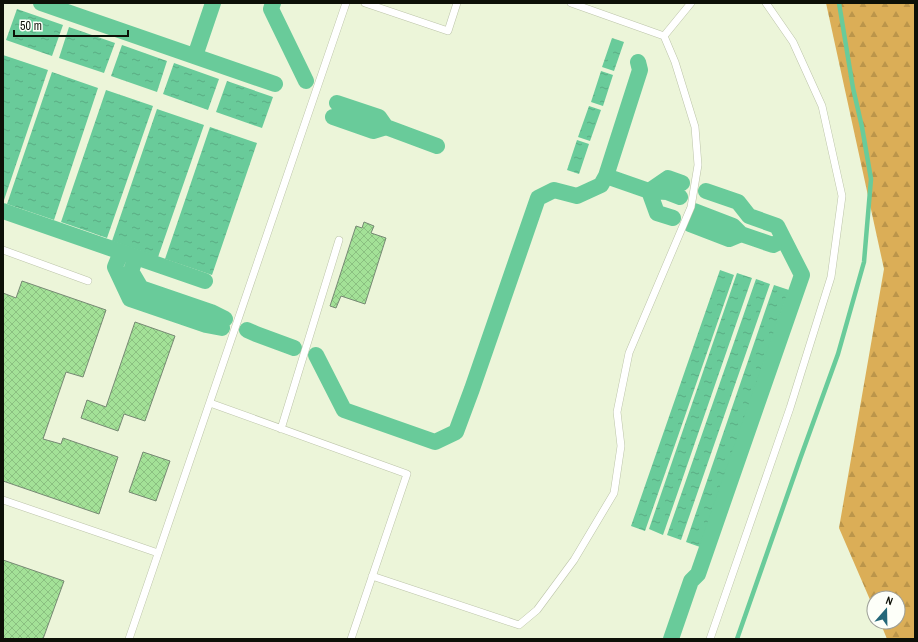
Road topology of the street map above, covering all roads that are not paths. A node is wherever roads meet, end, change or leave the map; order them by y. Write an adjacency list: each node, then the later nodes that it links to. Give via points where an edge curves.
1 (346, 3): 11 (lane)
2 (365, 3): 3 (lane, via 448,31)
3 (457, 3)
4 (571, 3): 7 (lane)
5 (691, 3): 7 (lane)
6 (766, 3): 18 (lane, via 794,42 822,106 842,196 831,278 790,408)
7 (664, 36): 15 (lane, via 675,62 695,127 698,165 691,207 630,353 617,412 621,446 614,493 574,560 538,610 519,625)
8 (339, 240): 12 (lane)
9 (3, 250): 10 (lane)
10 (88, 281)
11 (210, 402): 12 (lane); 14 (lane)
12 (281, 428): 15 (lane, via 407,474)
13 (3, 500): 14 (lane)
14 (158, 553): 16 (lane)
15 (372, 576): 17 (lane)
16 (129, 639)
17 (351, 639)
18 (710, 639)

